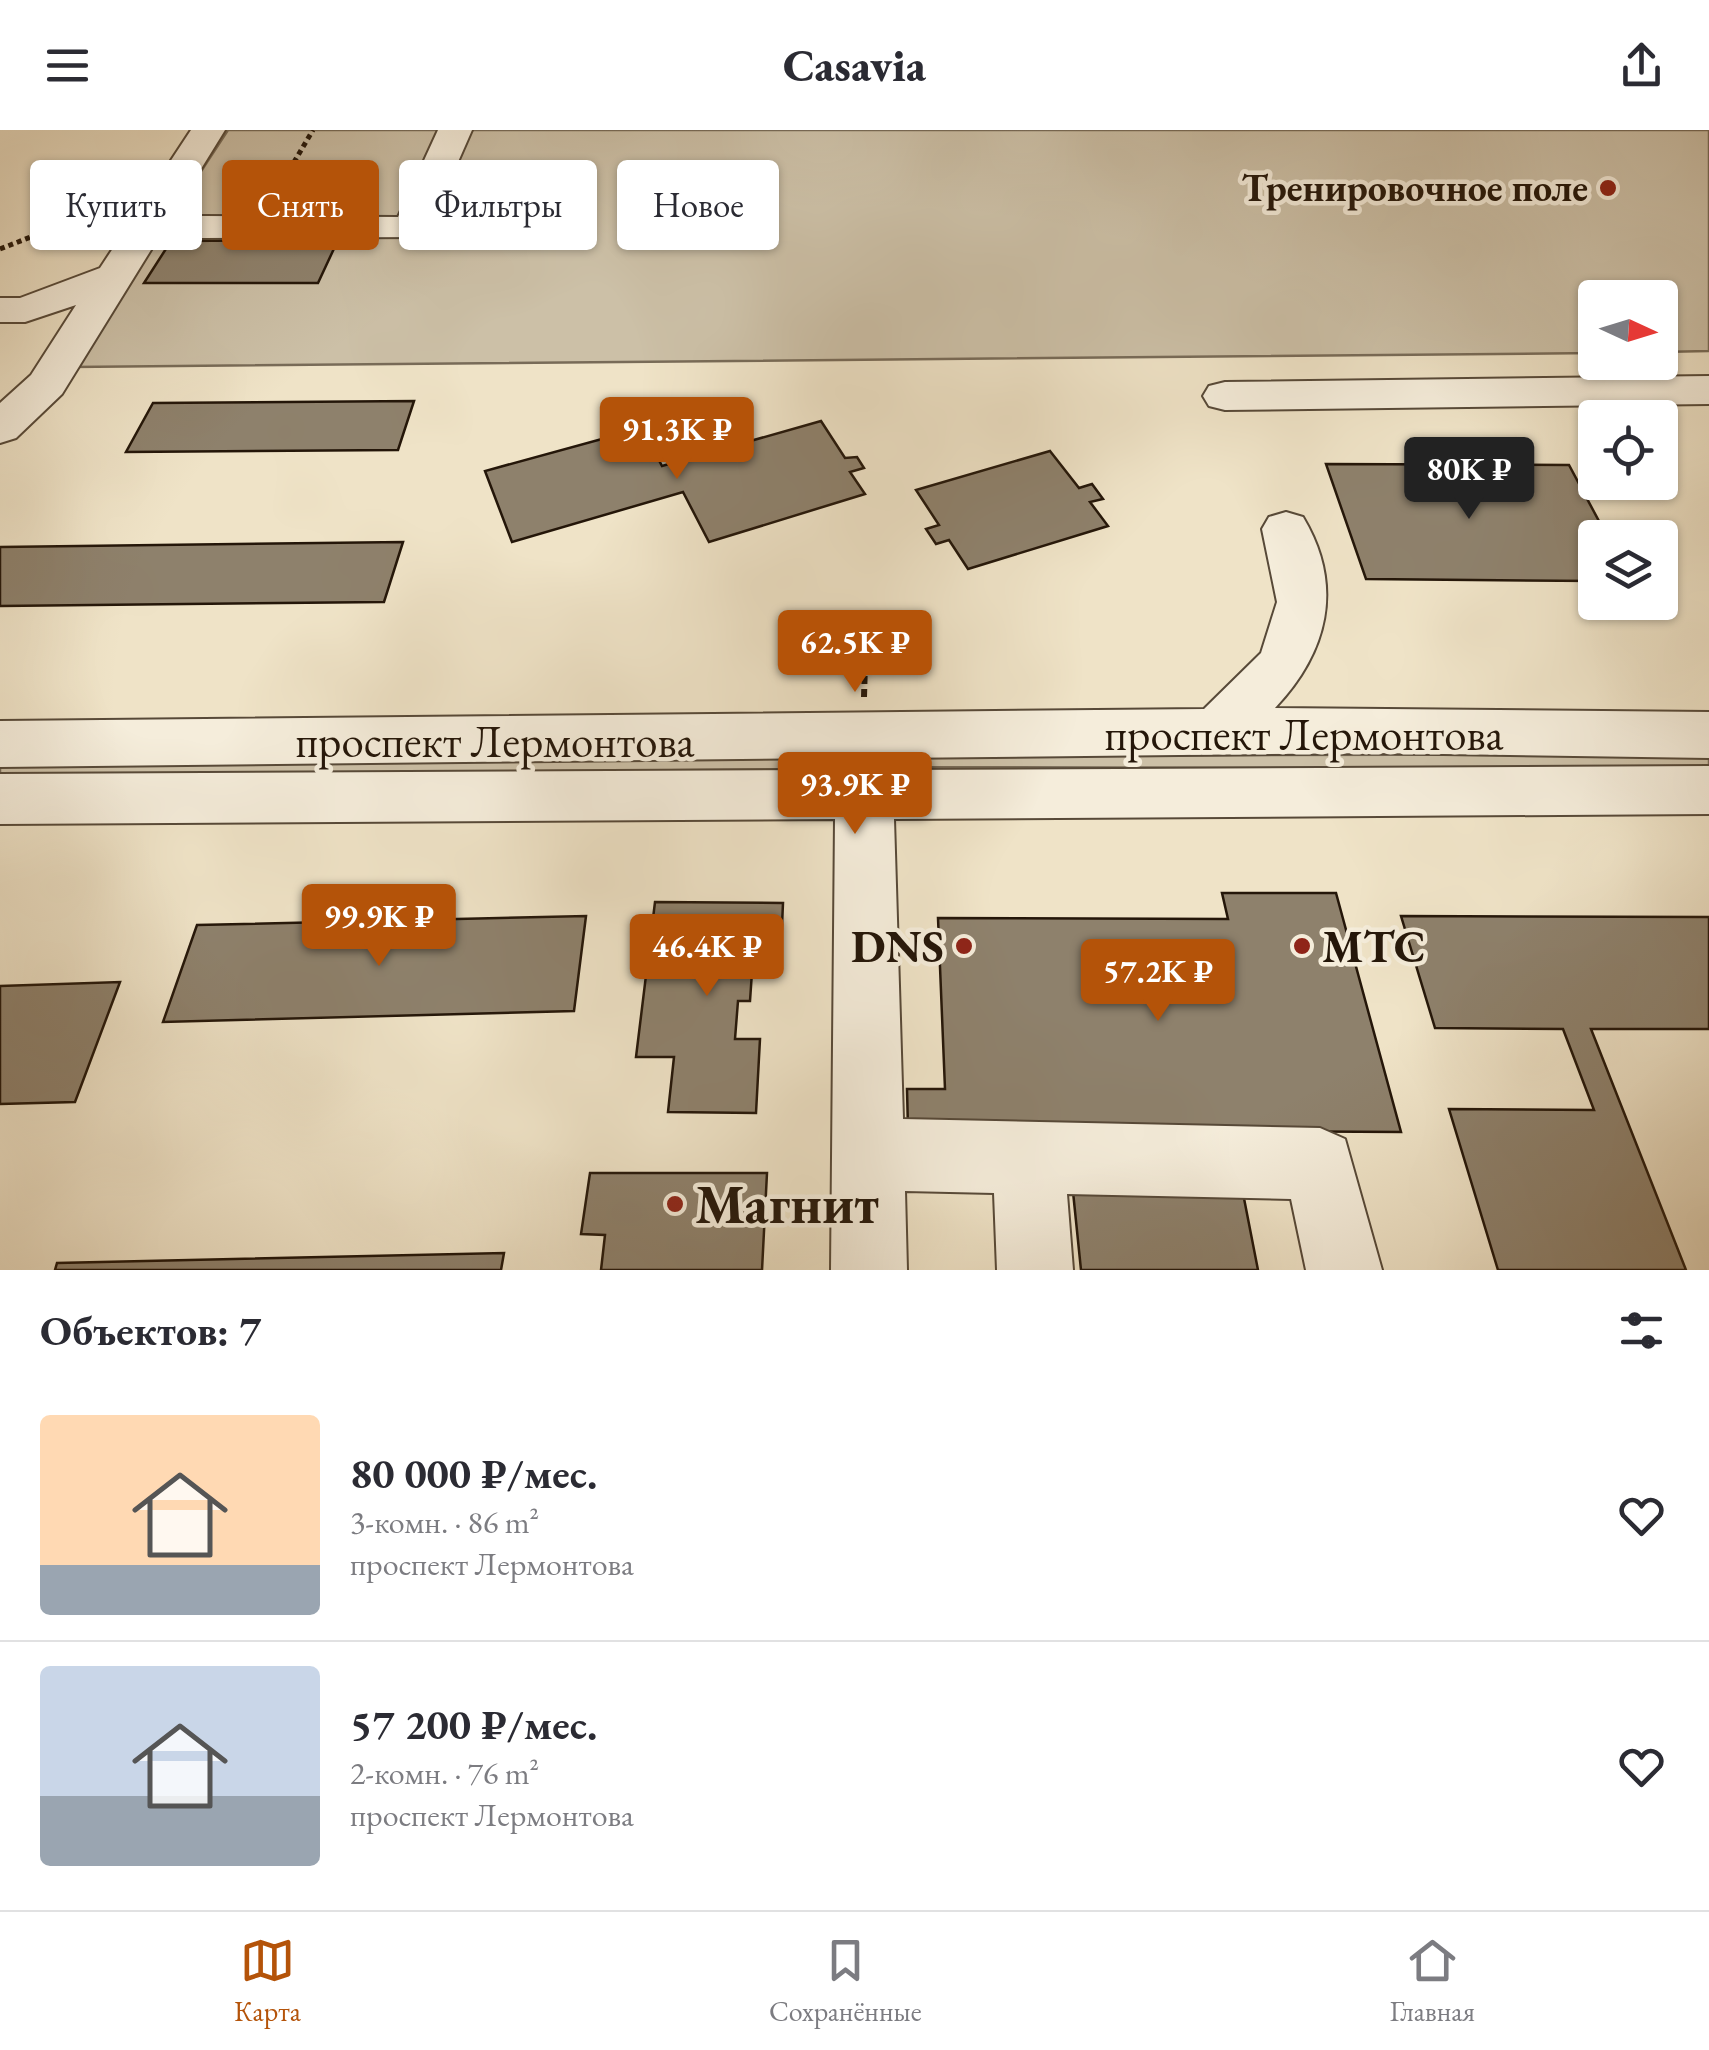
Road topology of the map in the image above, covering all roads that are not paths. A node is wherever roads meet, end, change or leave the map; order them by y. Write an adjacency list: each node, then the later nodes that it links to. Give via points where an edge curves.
1 (208, 130): 4 (street)
2 (455, 130): 3 (street, via 412,230)
3 (202, 227)
4 (114, 276): 5 (street); 9 (street, via 47,384)
5 (13, 310): 6 (street)
6 (0, 345)
7 (1709, 390): 8 (street)
8 (1225, 396)
9 (0, 428)
10 (1286, 529): 11 (street, via 1315,602)
11 (1284, 664): 12 (street); 13 (street)
12 (1377, 730): 13 (street, проспект Лермонтова); 14 (street, проспект Лермонтова)
13 (1217, 732): 16 (street, проспект Лермонтова)
14 (1709, 735)
15 (0, 744): 16 (street, проспект Лермонтова)
16 (864, 766): 17 (street, проспект Лермонтова); 18 (street, проспект Лермонтова); 19 (street)
17 (1709, 790)
18 (0, 799)
19 (867, 1154): 20 (street); 21 (street)
20 (1028, 1158): 22 (street); 23 (street, via 1320,1164)
21 (869, 1270)
22 (1036, 1270)
23 (1344, 1270)

